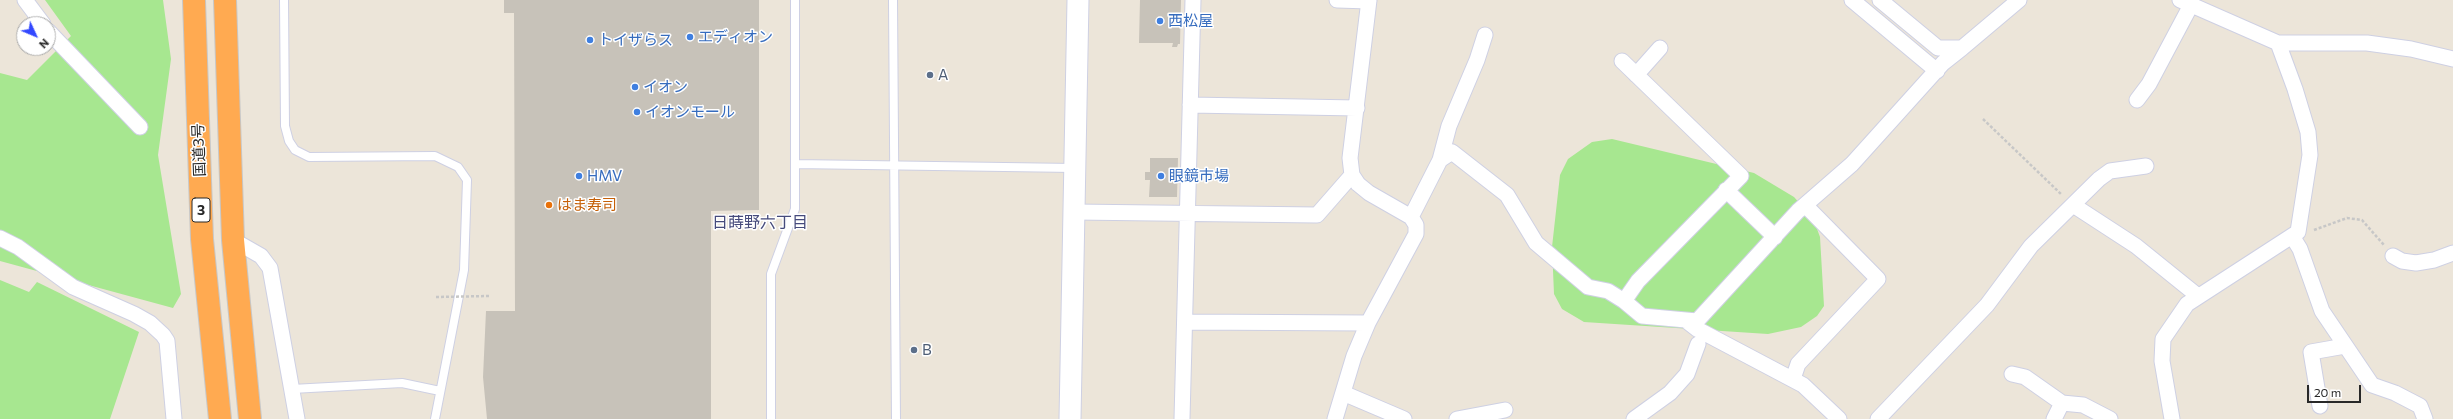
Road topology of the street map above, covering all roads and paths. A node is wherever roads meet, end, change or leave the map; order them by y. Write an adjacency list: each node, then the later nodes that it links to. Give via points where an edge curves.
1 (25, 0): 15 (street)
2 (194, 0): 66 (highway, 国道3号 / 3, via 202,239)
3 (225, 0): 45 (highway, 国道3号 / 3)
4 (284, 0): 60 (lane, via 285,126 289,141 296,150 309,157 435,156 458,167 467,180 464,270)
5 (795, 0): 31 (lane)
6 (893, 0): 32 (lane)
7 (1078, 0): 34 (street)
8 (1193, 0): 26 (street)
9 (1337, 0): 10 (street)
10 (1369, 0): 27 (street)
11 (1852, 0): 23 (street)
12 (1880, 0): 20 (street, via 1938,48)
13 (2019, 0): 20 (street)
14 (2186, 2): 18 (street); 25 (street, via 2149,84)
15 (37, 16)
16 (1485, 35): 30 (street, via 1449,126)
17 (56, 39): 29 (street)
18 (2278, 43): 21 (street, via 2367,43 2411,49); 42 (street, via 2308,132 2310,155)
19 (1660, 48): 24 (street)
20 (1962, 48): 23 (street)
21 (2453, 59)
22 (1622, 61): 24 (street)
23 (1937, 70): 38 (street, via 1852,164)
24 (1636, 75): 36 (street, via 1741,176)
25 (2138, 100)
26 (1190, 105): 27 (street); 40 (street)
27 (1356, 108): 35 (street, via 1350,158)
28 (1983, 119): 37 (path)
29 (140, 127)
30 (1440, 160): 41 (street); 51 (street, via 1452,152 1507,195 1536,243 1588,287 1608,291)
31 (795, 164): 32 (lane); 70 (lane, via 795,209 771,274)
32 (894, 165): 34 (lane); 71 (lane)
33 (2146, 166): 37 (street, via 2110,171)
34 (1075, 168): 39 (street)
35 (1352, 175): 40 (street, via 1317,215); 41 (street, via 1369,193)
36 (1726, 190): 43 (street); 51 (street, via 1638,281)
37 (2073, 205): 49 (street, via 2136,246); 79 (street, via 2031,246 1987,305)
38 (1805, 206): 43 (street); 58 (street, via 1878,279 1798,364)
39 (1074, 212): 40 (street); 72 (street)
40 (1187, 213): 52 (street)
41 (1411, 217): 54 (street, via 1416,225 1416,234)
42 (2295, 234): 47 (path, via 2346,218 2362,220); 49 (street); 56 (street, via 2322,311)
43 (1775, 237): 53 (street, via 1697,321)
44 (0, 238): 65 (street, via 18,247 73,287 134,314 150,323 163,335 167,342)
45 (233, 240): 59 (street, via 261,256 270,268); 67 (highway, 国道3号 / 3)
46 (2453, 253): 47 (street, via 2416,263 2402,261)
47 (2393, 256)
48 (490, 296): 50 (path, bridge)
49 (2198, 296): 82 (street, via 2186,304 2162,339 2162,361)
50 (436, 298)
51 (1624, 301): 53 (street, via 1642,316)
52 (1184, 322): 54 (street); 73 (street)
53 (1688, 322): 58 (street, via 1702,332)
54 (1368, 323): 61 (street, via 1354,356)
55 (1698, 344): 77 (street, via 1687,374 1670,393)
56 (2345, 346): 63 (street, via 2311,352); 83 (street, via 2372,385 2396,393 2420,406)
57 (2012, 374): 62 (street, via 2025,377)
58 (1793, 379): 78 (street, via 1803,384)
59 (292, 389): 60 (lane, via 402,383); 68 (street)
60 (440, 391): 69 (lane)
61 (1343, 393): 74 (street); 75 (street)
62 (2062, 403): 80 (street); 81 (street, via 2083,405)
63 (2320, 406)
64 (1505, 410): 76 (street)
65 (174, 419)
66 (220, 419)
67 (250, 419)
68 (297, 419)
69 (435, 419)
70 (771, 419)
71 (896, 419)
72 (1070, 419)
73 (1182, 419)
74 (1335, 419)
75 (1404, 419)
76 (1457, 419)
77 (1634, 419)
78 (1839, 419)
79 (1878, 419)
80 (2054, 419)
81 (2110, 419)
82 (2172, 419)
83 (2425, 419)

